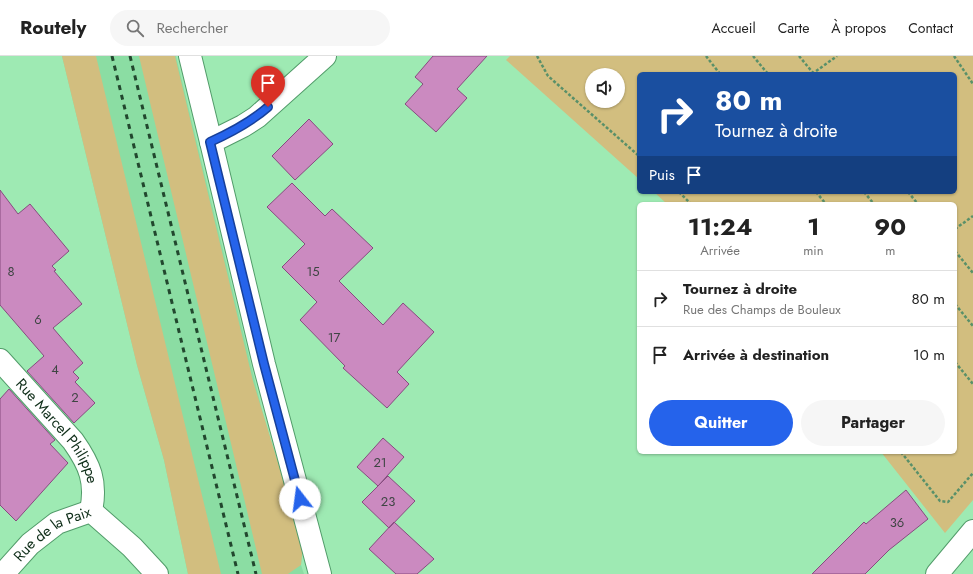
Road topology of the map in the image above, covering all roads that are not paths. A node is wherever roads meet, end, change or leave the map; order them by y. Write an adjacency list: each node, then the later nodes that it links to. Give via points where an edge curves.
1 (190, 56): 3 (street)
2 (325, 56): 3 (street, via 257,117)
3 (210, 142): 9 (street, via 264,364)
4 (0, 360): 5 (street, Rue Marcel Philippe, via 82,454 89,466 93,482 94,498)
5 (91, 511): 7 (street, Rue de la Paix, via 57,523 30,544); 8 (street, Rue de la Paix, via 132,547)
6 (973, 531): 10 (street)
7 (3, 574)
8 (157, 574)
9 (320, 574)
10 (937, 574)

